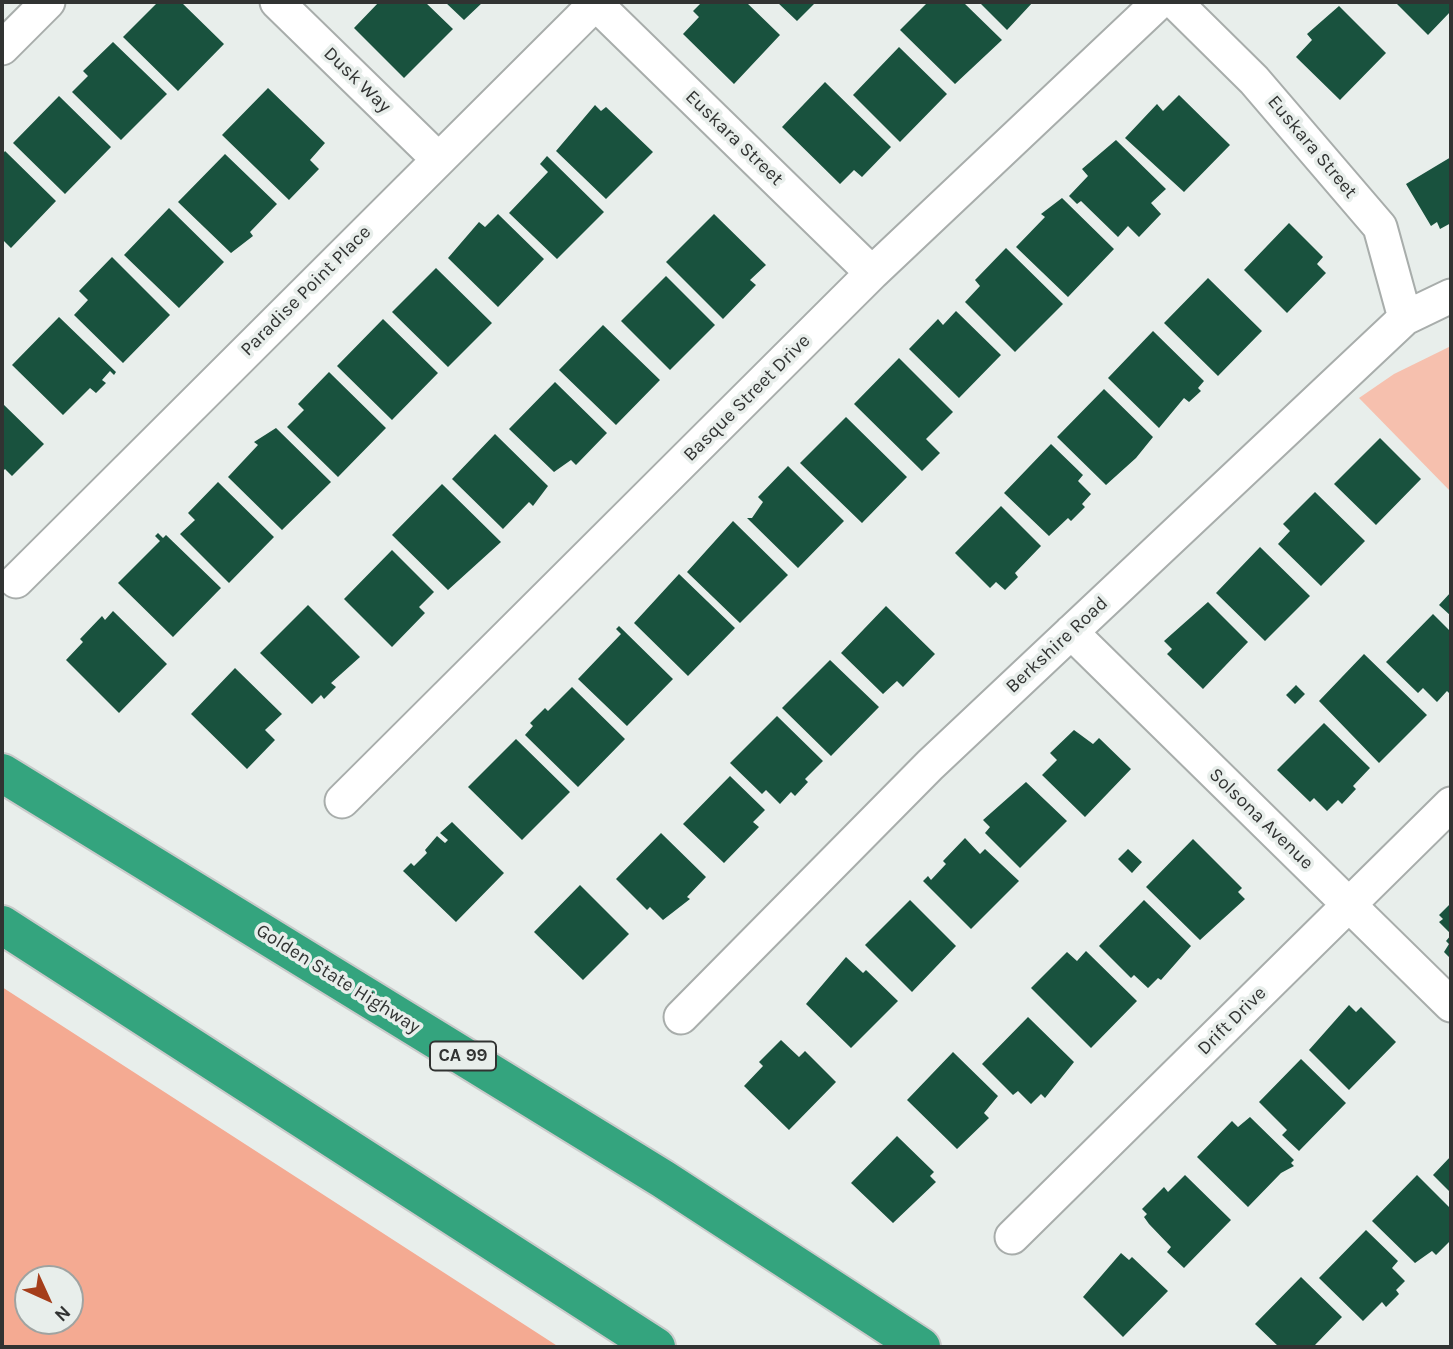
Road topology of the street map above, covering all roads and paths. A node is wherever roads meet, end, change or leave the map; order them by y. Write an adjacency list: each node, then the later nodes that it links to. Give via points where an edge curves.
1 (48, 2): 6 (street)
2 (277, 2): 7 (street, Dusk Way)
3 (1159, 2): 8 (street, Basque Street Drive)
4 (1175, 2): 10 (street, Euskara Street, via 1254,80 1380,227)
5 (596, 3): 7 (street, Paradise Point Place); 8 (street, Euskara Street)
6 (2, 48)
7 (437, 158): 11 (street, Paradise Point Place)
8 (872, 273): 14 (street, Basque Street Drive)
9 (1451, 296): 10 (street, Berkshire Road)
10 (1405, 318): 12 (street, Berkshire Road)
11 (16, 582)
12 (1071, 632): 16 (street, Solsona Avenue); 19 (street, Berkshire Road, via 930,765)
13 (2, 773): 22 (highway, Golden State Highway / CA 99, via 663,1179)
14 (342, 801)
15 (1451, 804): 16 (street, Drift Drive)
16 (1349, 905): 18 (street, Solsona Avenue); 20 (street, Drift Drive)
17 (2, 925): 21 (highway)
18 (1451, 1006)
19 (681, 1017)
20 (1012, 1237)
21 (656, 1347)
22 (921, 1347)

